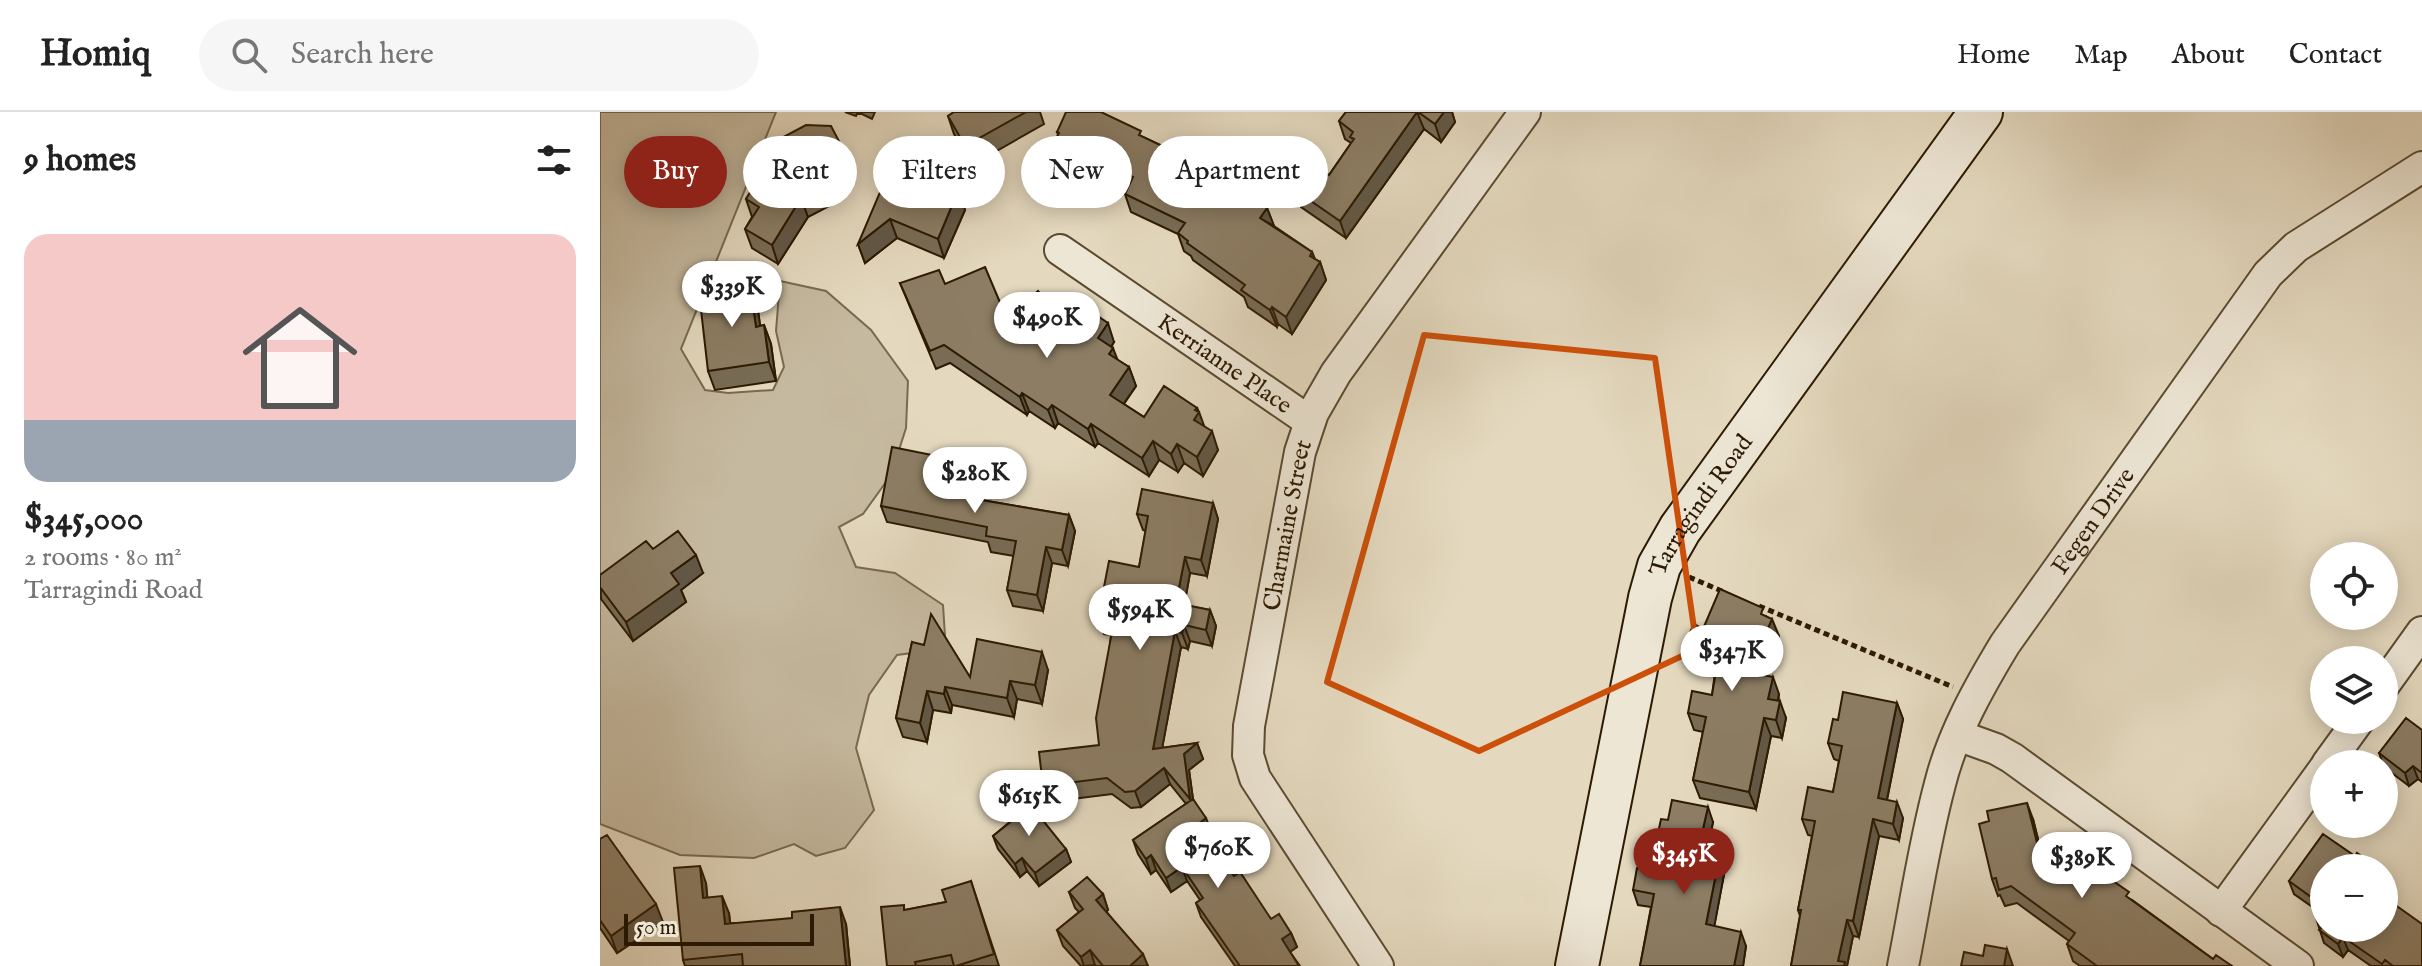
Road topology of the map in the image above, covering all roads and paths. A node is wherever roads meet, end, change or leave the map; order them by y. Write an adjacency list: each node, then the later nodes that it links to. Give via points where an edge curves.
1 (1525, 112): 5 (street, Charmaine Street, via 1336,373)
2 (1981, 112): 18 (street, Tarragindi Road, via 1680,529 1659,566)
3 (2422, 167): 14 (street, Fegen Drive, via 2296,247 2268,274 2005,644)
4 (1060, 250): 5 (street, Kerrianne Place)
5 (1309, 421): 17 (street, Charmaine Street, via 1248,755 1269,803)
6 (1689, 564): 7 (path)
7 (1686, 576)
8 (1697, 580): 9 (path)
9 (1738, 597)
10 (1752, 603): 13 (path)
11 (2422, 632): 12 (street)
12 (2413, 664)
13 (1953, 686)
14 (1957, 735): 16 (street, via 2012,758); 19 (street, Fegen Drive, via 1940,782)
15 (2310, 788): 16 (street)
16 (2221, 911): 20 (street)
17 (1378, 966)
18 (1577, 966)
19 (1903, 966)
20 (2298, 966)

